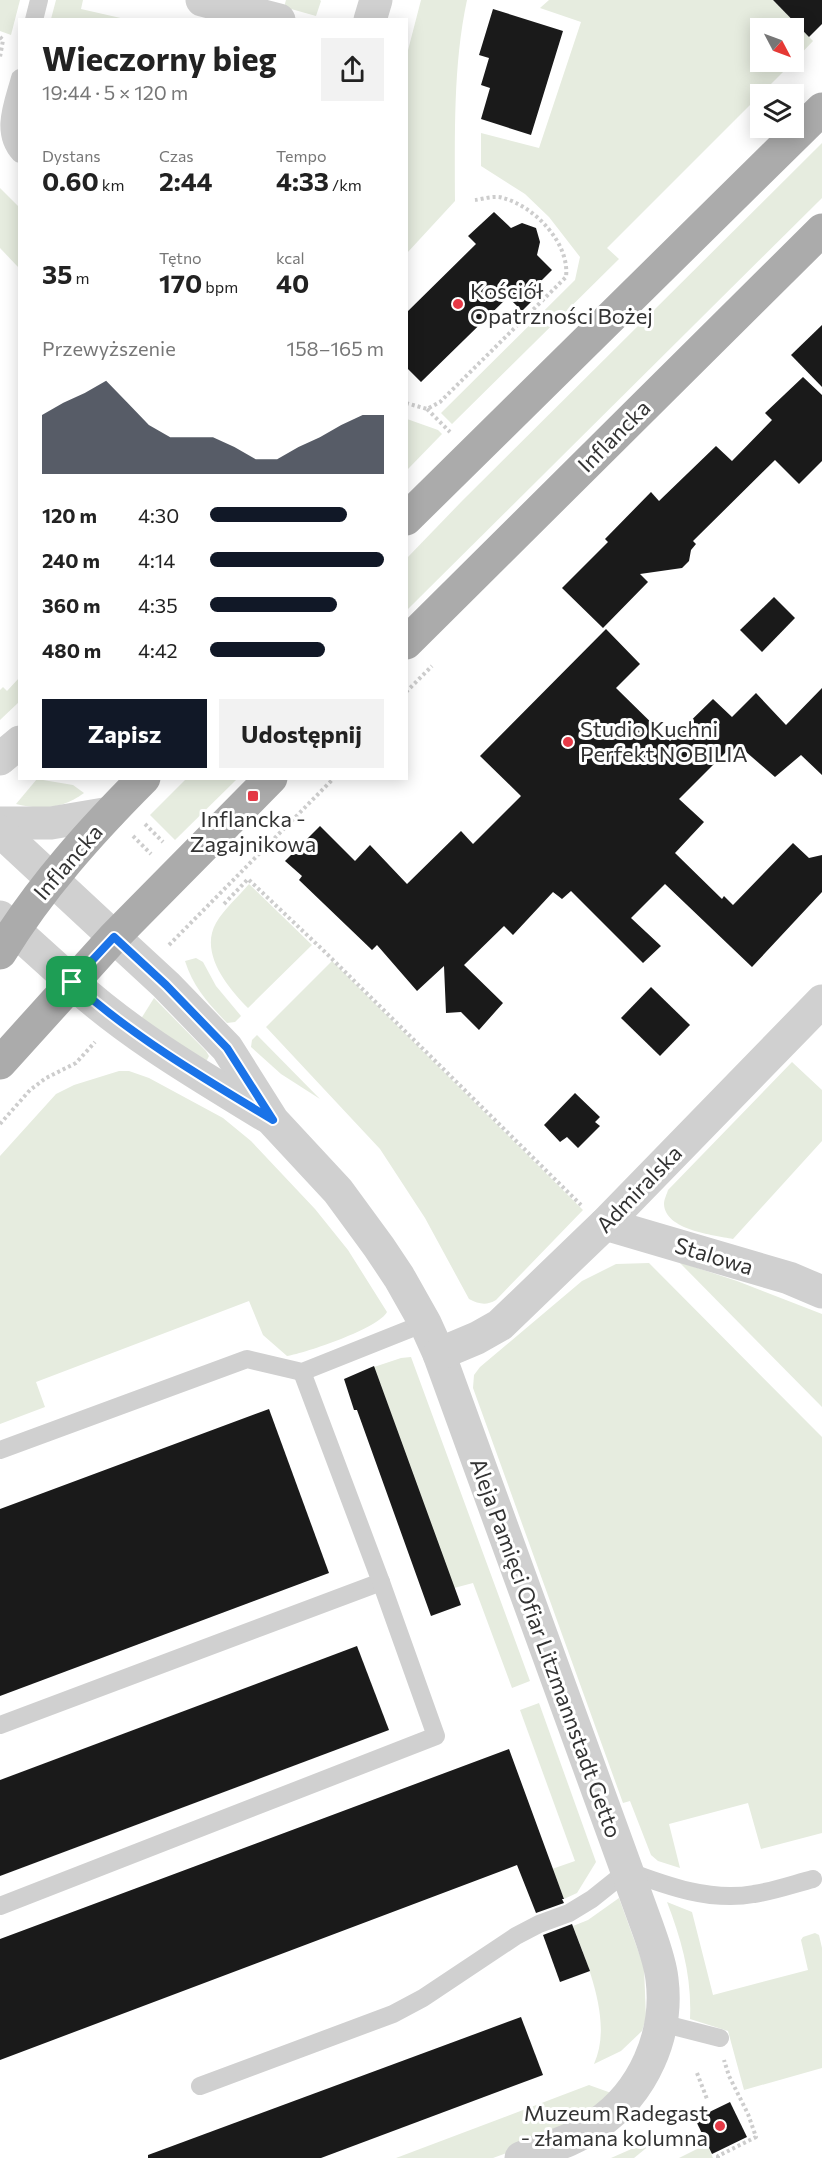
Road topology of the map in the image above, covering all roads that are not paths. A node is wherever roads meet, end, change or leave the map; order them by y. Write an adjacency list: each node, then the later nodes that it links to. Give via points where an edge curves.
1 (39, 0): 4 (lane)
2 (376, 0): 6 (street)
3 (221, 2): 5 (street)
4 (34, 18)
5 (273, 18)
6 (371, 18)
7 (18, 86): 9 (lane, via 9,137)
8 (822, 109): 11 (main road)
9 (18, 151)
10 (822, 230): 12 (main road, Inflancka)
11 (408, 517)
12 (408, 641)
13 (18, 744): 14 (street)
14 (0, 759)
15 (143, 780): 18 (main road, Inflancka)
16 (269, 780): 22 (main road)
17 (0, 823): 18 (street)
18 (121, 824): 20 (main road, Inflancka)
19 (0, 831): 20 (street, Aleja Pamięci Ofiar Litzmannstadt Getto)
20 (51, 879): 21 (main road, Inflancka); 22 (street, Aleja Pamięci Ofiar Litzmannstadt Getto)
21 (5, 933): 23 (street, Aleja Pamięci Ofiar Litzmannstadt Getto)
22 (114, 937): 23 (main road); 26 (street, Aleja Pamięci Ofiar Litzmannstadt Getto, via 227,1048)
23 (72, 982): 25 (main road); 26 (street, Aleja Pamięci Ofiar Litzmannstadt Getto, via 125,1025)
24 (822, 1001): 27 (street, Admiralska)
25 (0, 1063)
26 (273, 1120): 29 (street, Aleja Pamięci Ofiar Litzmannstadt Getto, via 358,1217)
27 (605, 1224): 28 (street, Stalowa, via 789,1278); 30 (street, Admiralska, via 500,1325)
28 (822, 1292)
29 (425, 1323): 30 (street, Aleja Pamięci Ofiar Litzmannstadt Getto); 31 (lane)
30 (439, 1354): 35 (street, Aleja Pamięci Ofiar Litzmannstadt Getto)
31 (302, 1372): 32 (lane, via 248,1359); 33 (lane)
32 (0, 1450)
33 (381, 1582): 34 (lane); 37 (lane, via 436,1736)
34 (0, 1725)
35 (627, 1871): 36 (lane, via 690,1892 720,1896 753,1895); 38 (street, Aleja Pamięci Ofiar Litzmannstadt Getto, via 658,1958 662,1979); 40 (lane, via 592,1899 516,1936 393,2014)
36 (813, 1879)
37 (0, 1906)
38 (661, 2023): 39 (lane); 41 (street, Aleja Pamięci Ofiar Litzmannstadt Getto, via 645,2069 634,2090 619,2106 597,2125 570,2140)
39 (720, 2038)
40 (200, 2086)
41 (521, 2158)

